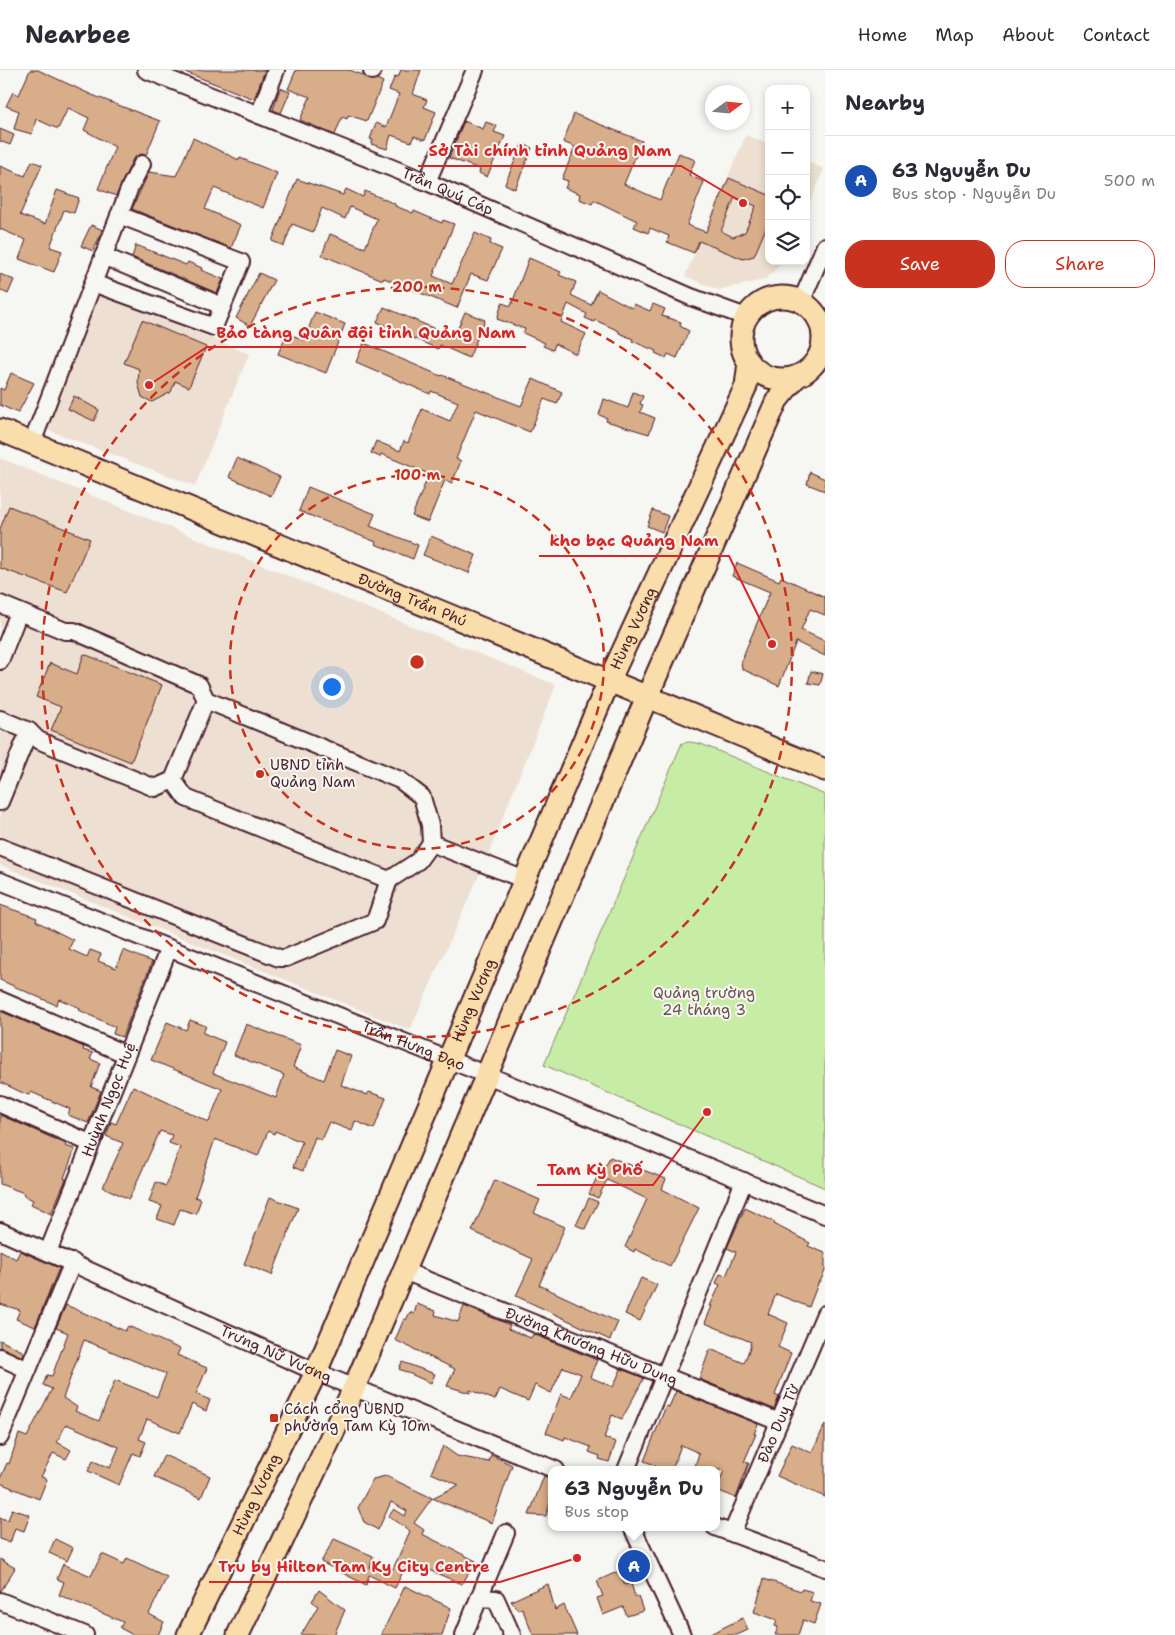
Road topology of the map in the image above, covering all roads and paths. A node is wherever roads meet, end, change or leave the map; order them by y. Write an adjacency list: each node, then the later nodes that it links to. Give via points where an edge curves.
1 (146, 70): 4 (street, Trần Quý Cáp)
2 (276, 70): 4 (street)
3 (475, 70): 6 (street)
4 (259, 115): 6 (street, Trần Quý Cáp)
5 (142, 164): 7 (street)
6 (427, 182): 17 (street, Trần Quý Cáp, via 692,297)
7 (119, 215): 9 (street); 14 (street, via 241,262)
8 (825, 246): 15 (street)
9 (103, 256): 10 (street); 11 (street)
10 (142, 273): 12 (street); 13 (street)
11 (93, 283): 13 (street); 22 (street)
12 (181, 289): 14 (street); 16 (street)
13 (132, 297): 16 (street)
14 (222, 306): 16 (street, via 214,327)
15 (814, 308): 17 (main road, via 781,296 761,302); 18 (main road, via 824,330)
16 (172, 312)
17 (746, 317): 19 (main road, via 741,332 742,348)
18 (824, 348): 20 (main road, via 813,366)
19 (749, 362): 20 (main road, via 762,374 779,379); 26 (main road, Hùng Vương, via 746,386)
20 (796, 378): 27 (main road, via 778,400)
21 (0, 430): 22 (main road, Đường Trần Phú)
22 (32, 443): 26 (main road, Đường Trần Phú)
23 (0, 604): 24 (street)
24 (19, 612): 25 (street); 28 (street, via 64,631 74,631 199,684)
25 (0, 661)
26 (609, 681): 27 (main road, Đường Trần Phú); 37 (main road, Hùng Vương)
27 (647, 697): 31 (main road, Đường Trần Phú); 43 (main road)
28 (206, 700): 32 (street); 34 (street, via 400,780 422,797)
29 (0, 719): 30 (street)
30 (29, 731): 32 (street, via 38,740 155,788); 33 (street)
31 (825, 770)
32 (173, 780): 36 (street, via 186,798)
33 (0, 802)
34 (431, 843): 36 (street, via 418,861); 37 (street)
35 (0, 847): 36 (street, via 279,958 286,958 375,921)
36 (389, 880)
37 (525, 880): 42 (main road, Hùng Vương)
38 (0, 881): 39 (street, Trần Hưng Đạo)
39 (169, 948): 41 (street, Huỳnh Ngọc Huệ); 42 (street, Trần Hưng Đạo)
40 (0, 1000): 41 (street)
41 (125, 1054): 45 (street, Huỳnh Ngọc Huệ)
42 (448, 1059): 43 (street, Trần Hưng Đạo); 55 (main road, Hùng Vương)
43 (487, 1074): 46 (street, Trần Hưng Đạo); 51 (main road)
44 (0, 1104): 45 (street)
45 (90, 1144): 49 (street, Huỳnh Ngọc Huệ)
46 (744, 1181): 47 (street, Trần Hưng Đạo); 56 (street)
47 (825, 1215)
48 (0, 1231): 49 (street, Trưng Nữ Vương)
49 (48, 1252): 50 (street, Trưng Nữ Vương)
50 (73, 1262): 54 (street); 55 (street, Trưng Nữ Vương)
51 (404, 1270): 56 (street, Đường Khương Hữu Dụng); 57 (main road)
52 (825, 1314): 58 (street, Đào Duy Từ)
53 (0, 1357): 54 (street)
54 (28, 1370): 59 (street)
55 (316, 1372): 57 (street, Trưng Nữ Vương); 70 (main road, Hùng Vương)
56 (664, 1375): 58 (street, Đường Khương Hữu Dụng); 60 (street)
57 (354, 1388): 61 (street, Trưng Nữ Vương); 71 (main road)
58 (780, 1422): 65 (street, Đào Duy Từ)
59 (0, 1437)
60 (628, 1466)
61 (548, 1467)
62 (720, 1529): 65 (street)
63 (634, 1531): 74 (street)
64 (506, 1532): 67 (street)
65 (732, 1533): 66 (street)
66 (825, 1568)
67 (479, 1598): 72 (street); 73 (street, via 496,1599)
68 (0, 1601): 69 (street)
69 (85, 1635)
70 (188, 1635)
71 (238, 1635)
72 (464, 1635)
73 (512, 1635)
74 (682, 1635)

